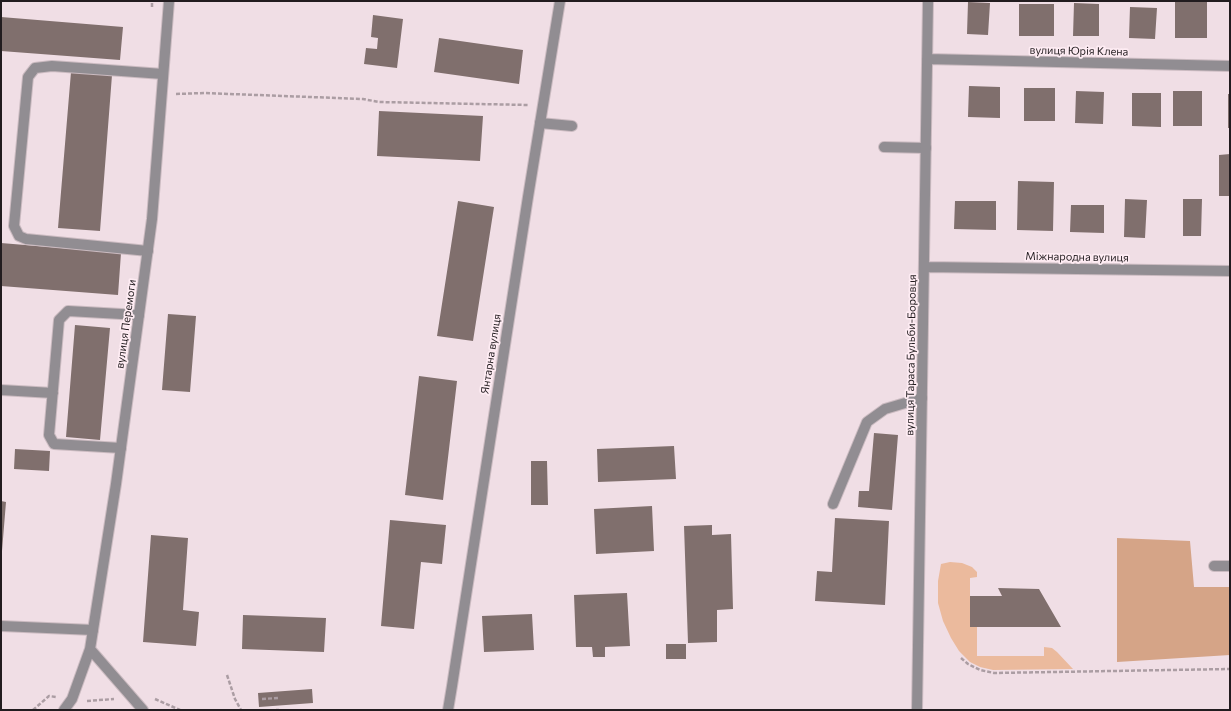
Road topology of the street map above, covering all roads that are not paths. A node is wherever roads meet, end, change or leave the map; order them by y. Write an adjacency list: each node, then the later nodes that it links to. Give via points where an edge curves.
1 (169, 1): 6 (street, вулиця Перемоги)
2 (560, 1): 7 (street, Янтарна вулиця)
3 (928, 1): 4 (street, вулиця Тараса Бульби-Боровця)
4 (928, 59): 5 (street, вулиця Юрія Клена); 10 (street, вулиця Тараса Бульби-Боровця)
5 (1230, 66)
6 (163, 74): 11 (street, вулиця Перемоги); 11 (street, via 52,66 35,68 28,78 14,226 19,236 26,239)
7 (540, 123): 8 (street); 27 (street, Янтарна вулиця)
8 (572, 126)
9 (884, 147): 10 (street)
10 (926, 148): 12 (street, вулиця Тараса Бульби-Боровця)
11 (148, 251): 14 (street, вулиця Перемоги)
12 (924, 267): 13 (street, Міжнародна вулиця); 17 (street, вулиця Тараса Бульби-Боровця)
13 (1230, 271)
14 (139, 315): 16 (street, via 68,311 59,320); 18 (street, вулиця Перемоги)
15 (1, 390): 16 (street)
16 (53, 393): 18 (street, via 49,435 54,444)
17 (922, 398): 19 (street, via 885,409 866,422); 28 (street, вулиця Тараса Бульби-Боровця)
18 (121, 448): 23 (street, вулиця Перемоги)
19 (833, 504)
20 (1214, 566): 21 (street)
21 (1230, 566)
22 (1, 626): 23 (street)
23 (93, 630): 24 (street, вулиця Перемоги)
24 (90, 649): 25 (street, вулиця Перемоги, via 72,698); 26 (street)
25 (64, 710)
26 (143, 710)
27 (448, 710)
28 (917, 710)

